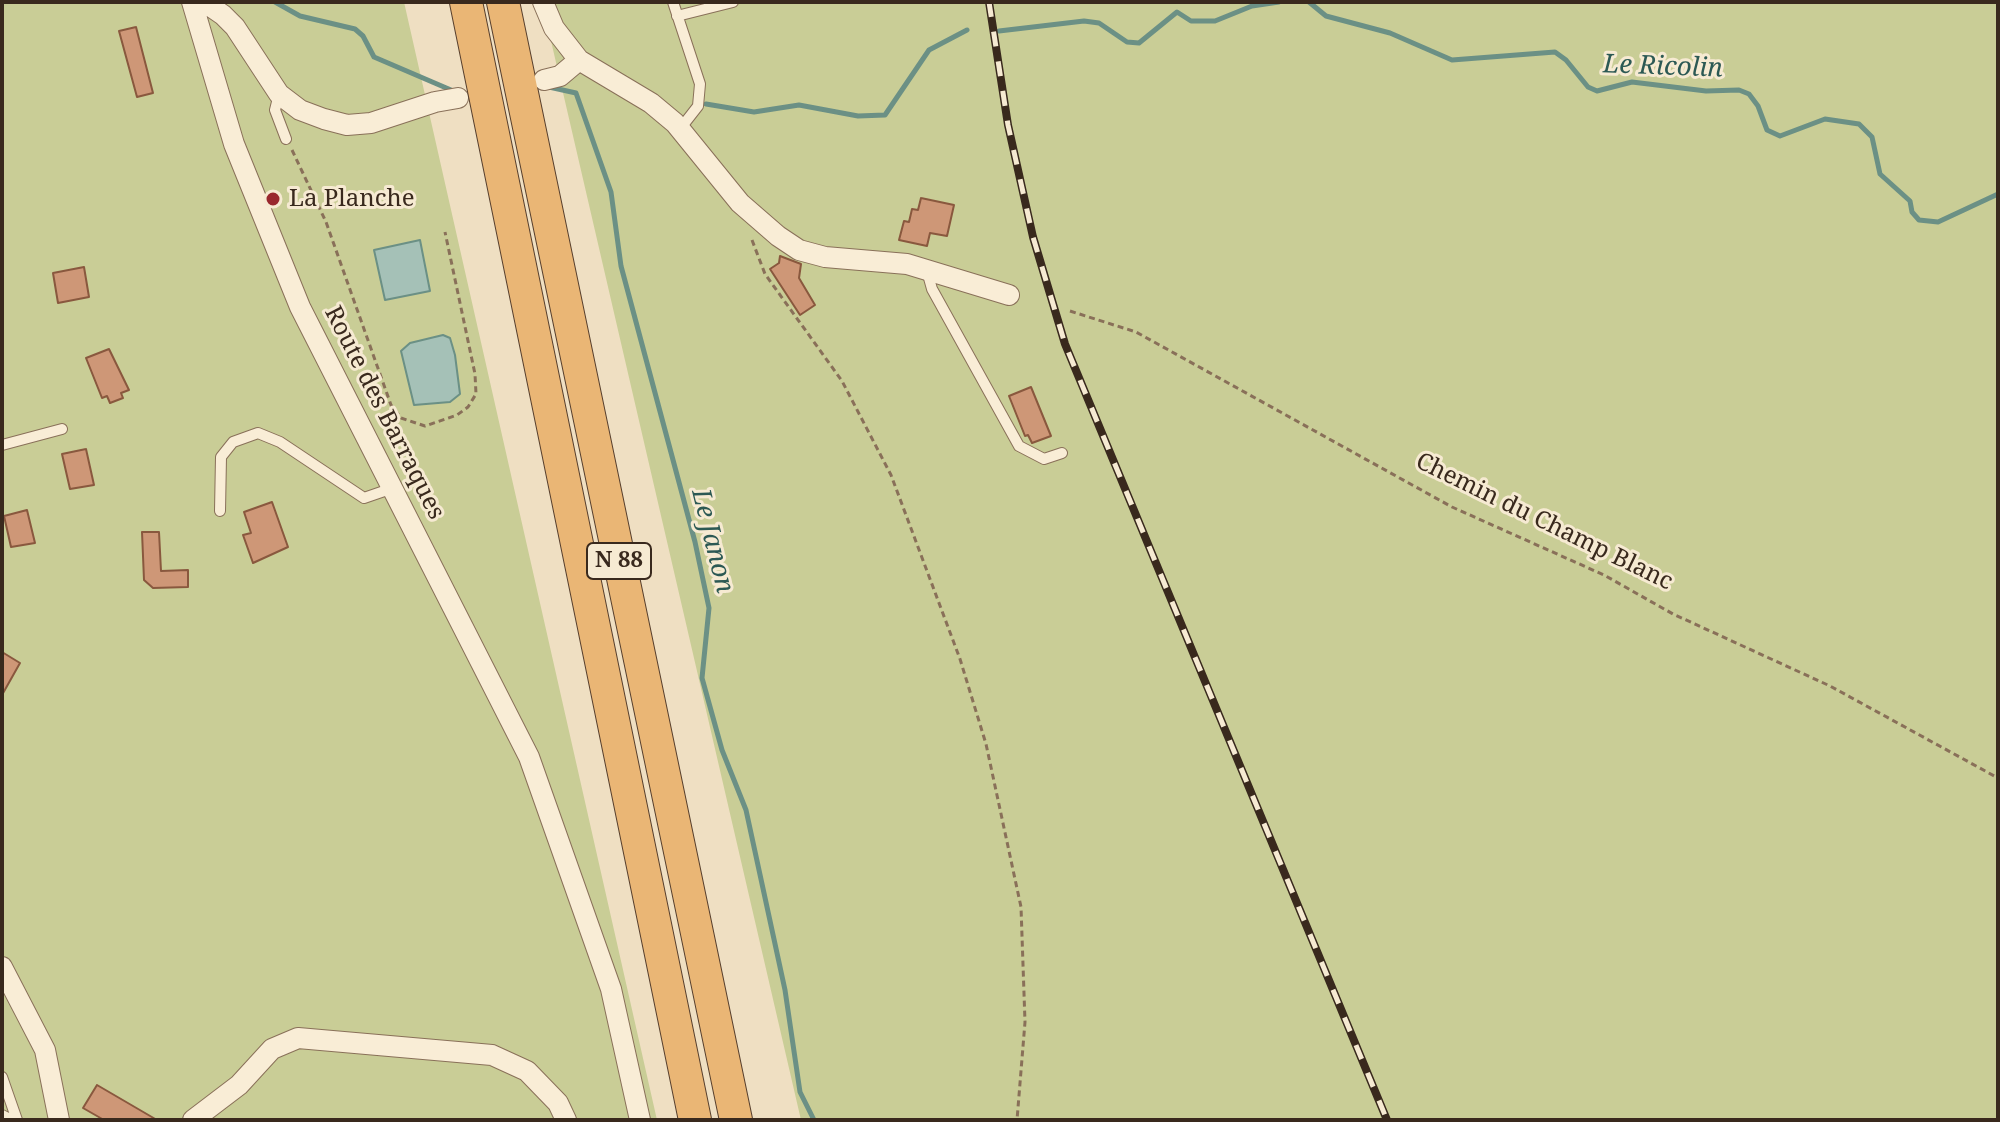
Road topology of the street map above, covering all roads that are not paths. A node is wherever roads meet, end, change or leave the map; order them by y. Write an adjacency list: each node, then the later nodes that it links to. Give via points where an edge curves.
1 (466, 2): 29 (highway, N 88)
2 (503, 2): 30 (highway, N 88)
3 (543, 2): 8 (street, via 554,28)
4 (673, 2): 7 (lane)
5 (733, 2): 7 (lane)
6 (193, 4): 10 (street, via 210,6 235,27); 19 (street, Route des Barraques, via 262,220 300,307)
7 (677, 16): 12 (lane, via 700,84 698,106)
8 (579, 60): 9 (street, via 560,76); 12 (street, via 651,103)
9 (544, 80)
10 (279, 94): 11 (street, via 300,110 347,125); 13 (lane, via 275,110)
11 (458, 98)
12 (680, 129): 14 (street, via 751,213 799,250)
13 (286, 139)
14 (927, 269): 15 (street); 18 (lane, via 932,289 1019,446 1044,459)
15 (1009, 295)
16 (62, 429): 17 (lane)
17 (2, 445)
18 (1062, 453)
19 (393, 488): 20 (lane, via 364,498 258,433 233,442 221,457); 28 (street, Route des Barraques, via 529,757 611,989)
20 (220, 511)
21 (2, 967): 25 (street, via 45,1050)
22 (2, 1077): 24 (lane)
23 (2, 1115): 24 (lane)
24 (15, 1120)
25 (59, 1120)
26 (193, 1120): 27 (street, via 239,1085 272,1049 298,1038 492,1055 527,1071 558,1103)
27 (566, 1120)
28 (640, 1120)
29 (695, 1120)
30 (736, 1120)

